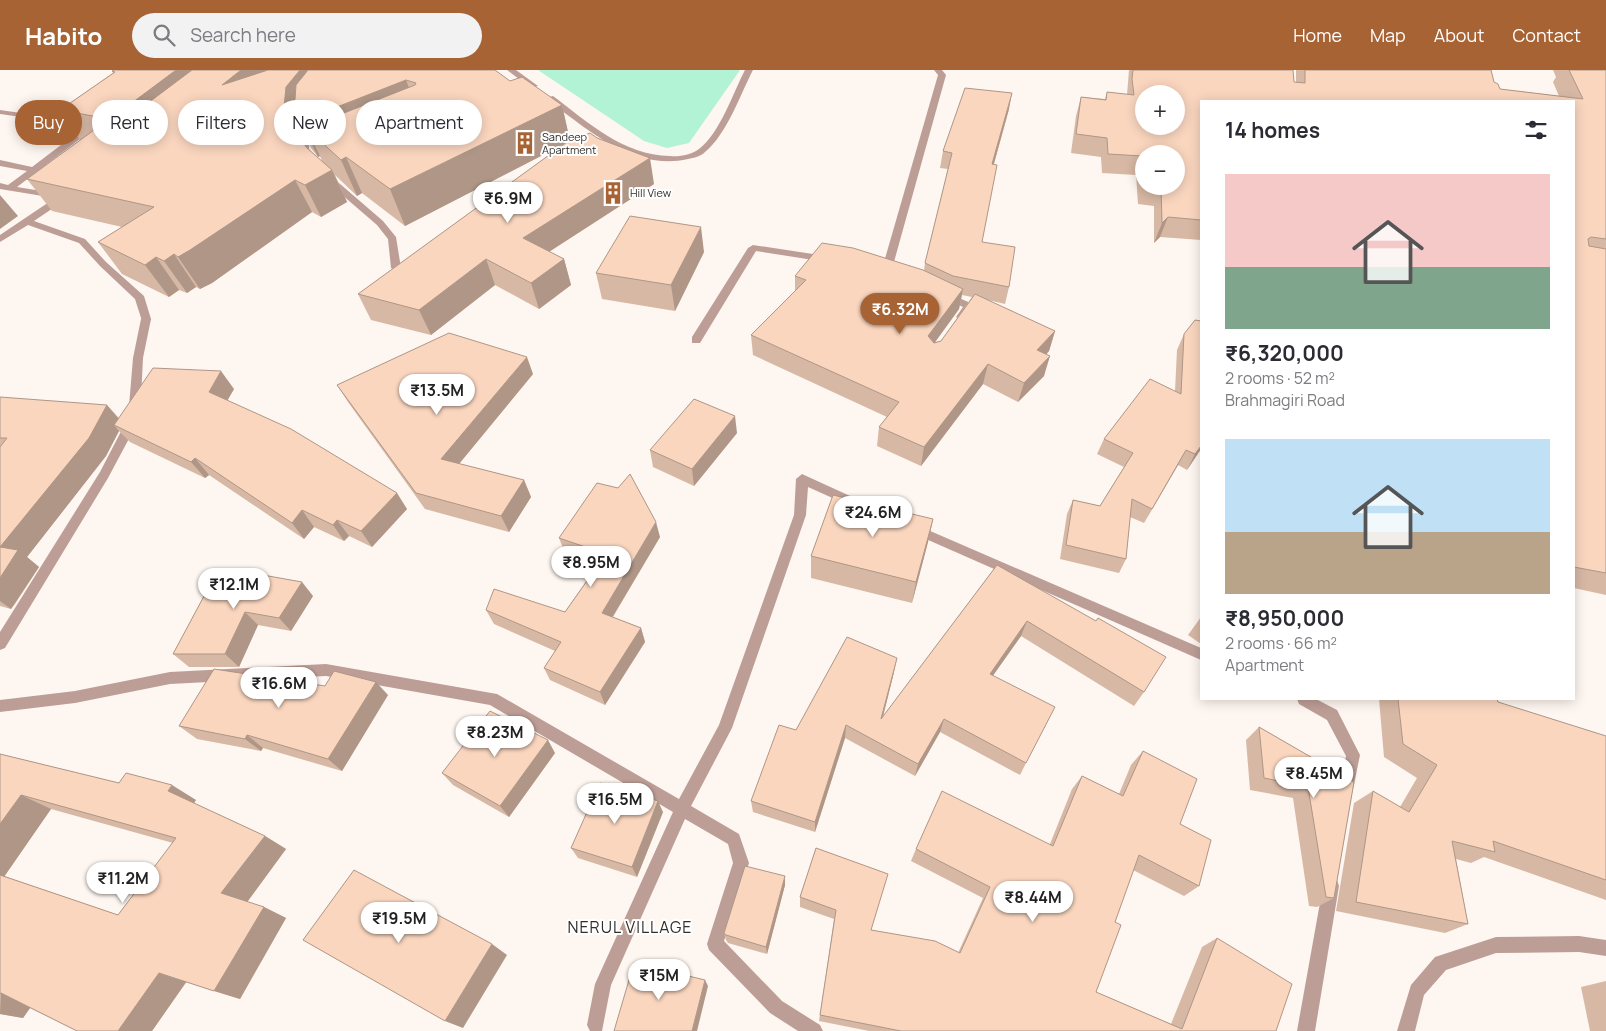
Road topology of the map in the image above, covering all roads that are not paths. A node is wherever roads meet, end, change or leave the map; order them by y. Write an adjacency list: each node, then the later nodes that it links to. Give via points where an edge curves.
1 (511, 70): 5 (street)
2 (749, 70): 5 (street, via 712,139 701,151 683,158 659,160 638,156)
3 (938, 70): 17 (street, via 942,75)
4 (0, 112): 10 (street, via 96,123)
5 (616, 144): 8 (street)
6 (305, 145): 16 (street, via 305,149 393,239)
7 (66, 150): 12 (street)
8 (602, 151)
9 (0, 163): 10 (street)
10 (36, 170): 12 (street)
11 (0, 186): 12 (street)
12 (13, 188): 13 (street, via 62,195)
13 (26, 221): 14 (street); 23 (street, via 82,241 140,298 146,320 138,358 134,418 104,475)
14 (0, 239)
15 (839, 261): 20 (street, via 753,248)
16 (396, 268)
17 (887, 270)
18 (933, 290): 19 (street, via 969,306)
19 (953, 328)
20 (696, 340)
21 (872, 510): 28 (street, via 802,479 800,515 725,728)
22 (898, 522): 24 (street)
23 (0, 644)
24 (1200, 654)
25 (1306, 700): 27 (street, via 1332,715 1353,755)
26 (0, 706): 28 (street, via 75,697 170,678 326,670 492,699)
27 (1344, 804)
28 (681, 810): 31 (street, via 603,984); 32 (street, via 734,839 741,863 715,944 776,1007)
29 (1333, 873): 33 (street)
30 (1606, 948): 34 (street, via 1579,944 1496,945 1441,963 1417,991)
31 (596, 1025)
32 (814, 1031)
33 (1306, 1031)
34 (1406, 1031)

